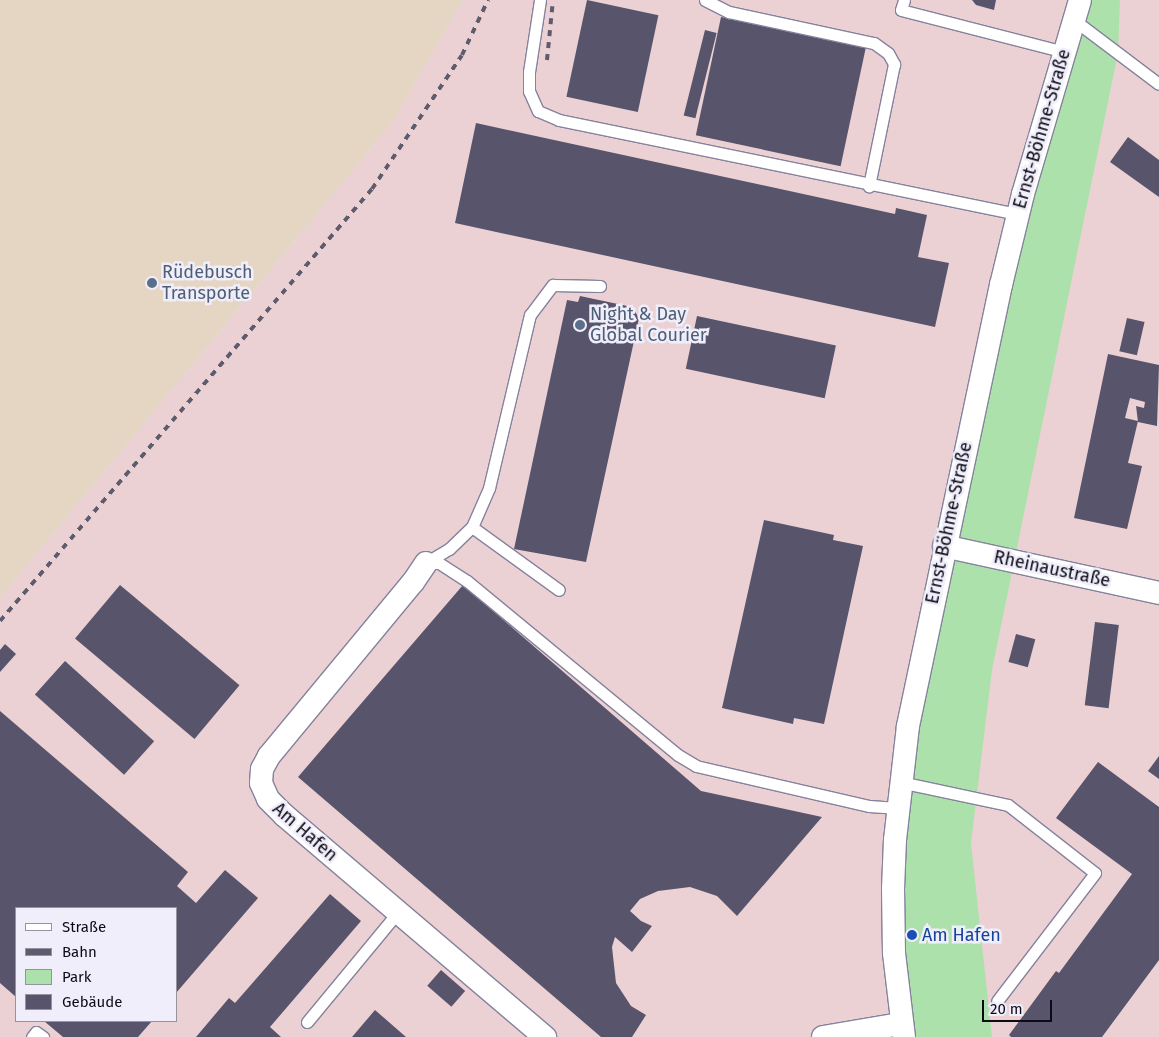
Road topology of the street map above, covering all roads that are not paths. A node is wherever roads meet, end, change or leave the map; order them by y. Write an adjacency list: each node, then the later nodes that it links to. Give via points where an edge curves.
1 (540, 0): 7 (lane, via 529,72 529,91 538,111 559,120)
2 (705, 0): 7 (lane, via 729,12 874,43 888,53 894,64)
3 (904, 0): 5 (lane, via 902,10)
4 (1078, 5): 5 (street, Ernst-Böhme-Straße); 6 (lane)
5 (1064, 52): 8 (street, Ernst-Böhme-Straße)
6 (1159, 84)
7 (869, 186): 8 (lane)
8 (1018, 214): 11 (street, Ernst-Böhme-Straße)
9 (600, 286): 10 (lane, via 553,285 530,316 489,488)
10 (472, 528): 12 (lane, via 449,549); 13 (lane)
11 (944, 546): 14 (street, Rheinaustraße); 15 (street, Ernst-Böhme-Straße, via 920,661)
12 (426, 563): 16 (lane, via 439,563 467,581 678,755 696,766 869,806); 17 (street, Am Hafen, via 269,756 262,769 261,783 268,799)
13 (559, 590)
14 (1159, 593)
15 (900, 782): 16 (street, Ernst-Böhme-Straße); 18 (lane, via 1008,805 1095,873)
16 (898, 808): 20 (street, Ernst-Böhme-Straße, via 893,937)
17 (398, 912): 19 (lane); 23 (street, Am Hafen)
18 (997, 1001)
19 (307, 1022)
20 (903, 1031): 24 (street)
21 (32, 1037): 22 (lane, via 36,1032)
22 (43, 1037)
23 (545, 1037)
24 (823, 1037)

